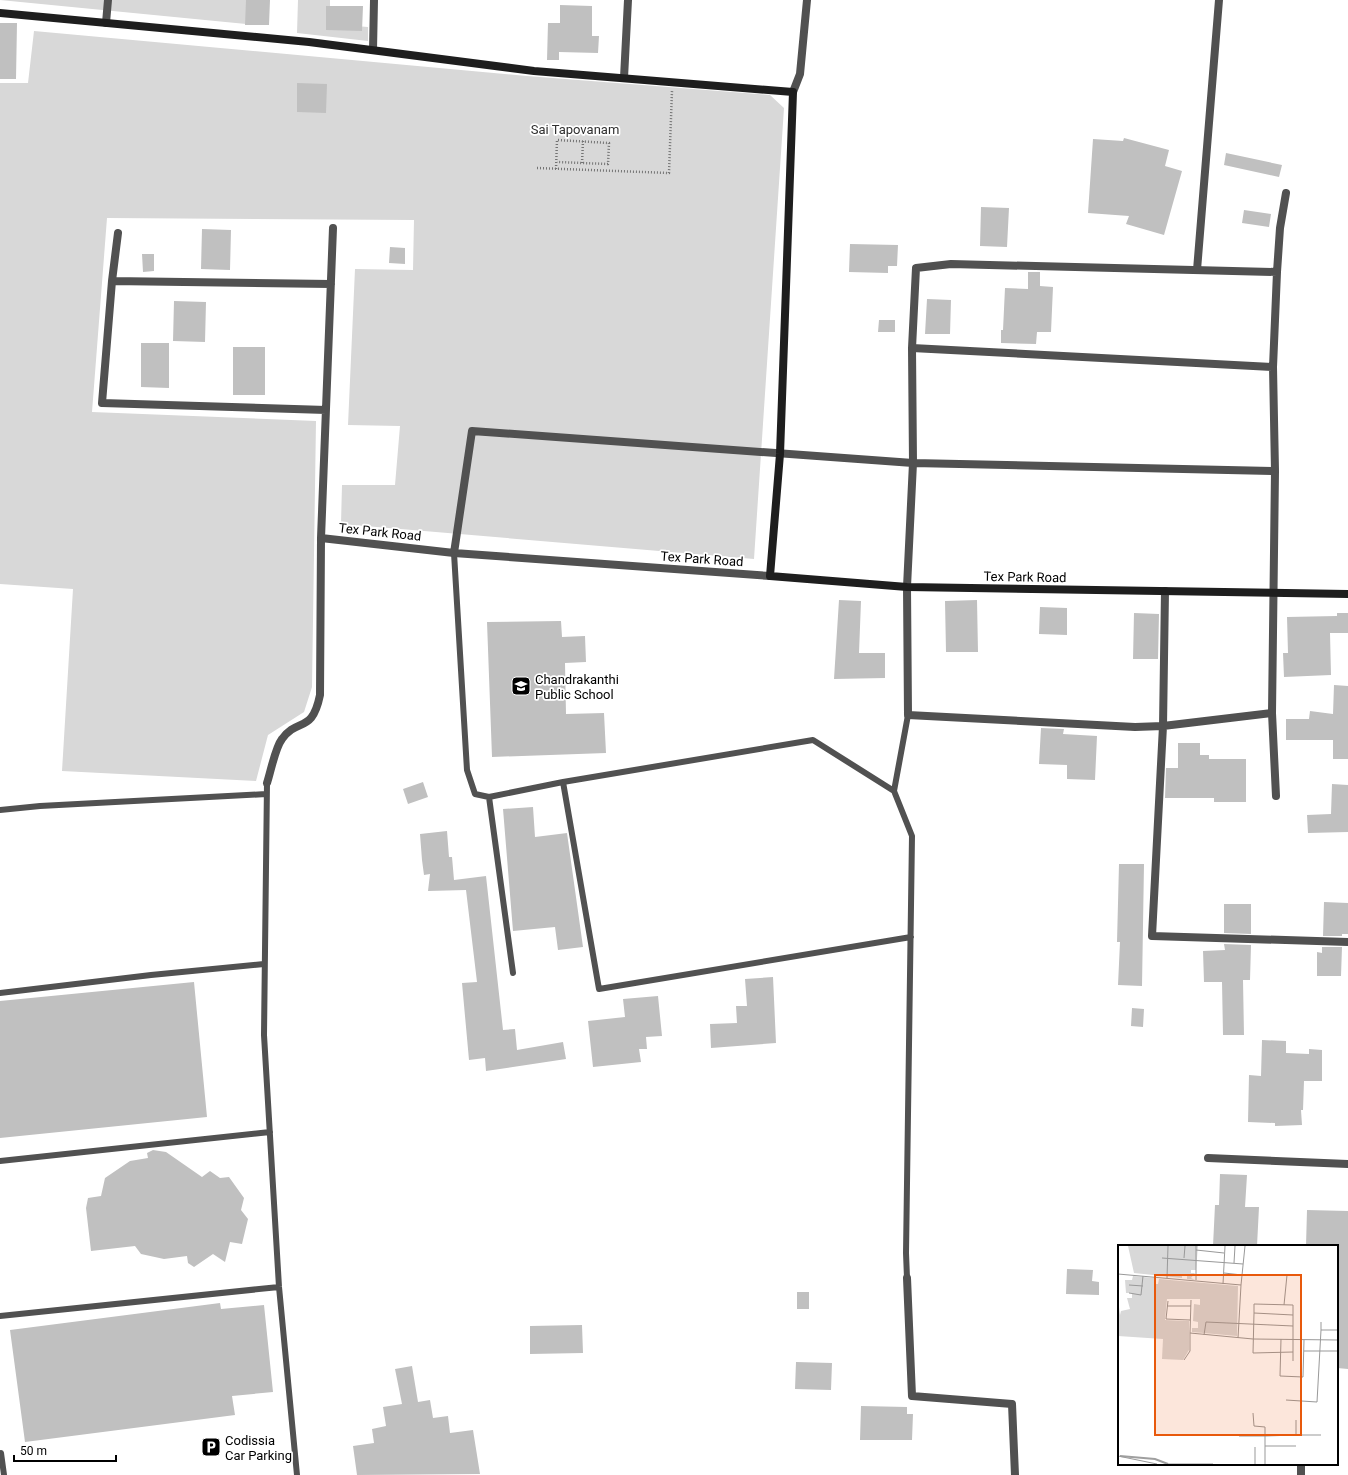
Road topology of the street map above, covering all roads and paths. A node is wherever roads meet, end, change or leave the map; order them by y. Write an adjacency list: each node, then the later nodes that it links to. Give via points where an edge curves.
1 (108, 0): 7 (street)
2 (374, 0): 8 (street)
3 (628, 0): 9 (street)
4 (808, 0): 11 (street, via 800,74)
5 (1219, 0): 20 (street)
6 (0, 13): 7 (street)
7 (106, 23): 8 (street)
8 (373, 50): 9 (street, via 534,71)
9 (624, 78): 10 (street)
10 (672, 82): 11 (street); 16 (path, via 669,173)
11 (793, 92): 27 (street)
12 (583, 141): 13 (path, via 557,140); 14 (path); 14 (path, via 609,142 608,164)
13 (557, 162): 14 (path); 16 (path)
14 (582, 163)
15 (537, 168): 16 (path)
16 (556, 169)
17 (1286, 193): 21 (street)
18 (333, 228): 23 (street)
19 (118, 233): 22 (street)
20 (1197, 270): 21 (street); 24 (street, via 951,264 916,268)
21 (1277, 272): 25 (street)
22 (112, 280): 23 (street); 26 (street, via 102,403)
23 (331, 284): 26 (street)
24 (912, 348): 25 (street); 28 (street)
25 (1273, 367): 29 (street)
26 (326, 410): 30 (street)
27 (780, 454): 28 (street); 31 (street, via 472,431); 32 (street)
28 (914, 463): 29 (street); 33 (street)
29 (1275, 471): 35 (street)
30 (321, 538): 31 (street, Tex Park Road); 41 (street, Tex Park Road, via 320,695 315,714 310,721 285,734 280,741)
31 (454, 553): 32 (street, Tex Park Road); 45 (lane, via 467,770 476,794)
32 (770, 576): 33 (street, Tex Park Road)
33 (907, 587): 34 (street, Tex Park Road); 38 (street)
34 (1165, 591): 35 (street, Tex Park Road); 39 (street)
35 (1274, 593): 36 (street, Tex Park Road); 37 (street)
36 (1348, 594)
37 (1272, 713): 39 (street); 44 (street)
38 (908, 715): 39 (street, via 1135,727); 42 (lane)
39 (1163, 726): 48 (street, via 1152,936)
40 (564, 782): 42 (lane, via 813,740); 45 (lane); 47 (lane, via 599,988)
41 (267, 783): 43 (lane)
42 (894, 791): 47 (lane, via 912,836)
43 (266, 794): 46 (lane); 49 (lane)
44 (1276, 796)
45 (489, 797): 50 (lane)
46 (0, 810)
47 (911, 937): 56 (lane)
48 (1348, 942)
49 (264, 964): 51 (lane); 52 (lane, via 264,1035)
50 (513, 973)
51 (0, 993)
52 (270, 1132): 54 (lane); 57 (lane)
53 (1208, 1158): 55 (street)
54 (0, 1161)
55 (1348, 1164)
56 (907, 1278): 63 (street, via 912,1396 1012,1404)
57 (279, 1287): 58 (lane); 62 (lane)
58 (0, 1316)
59 (1, 1453): 61 (lane)
60 (1302, 1465): 64 (street)
61 (4, 1475)
62 (297, 1475)
63 (1015, 1475)
64 (1301, 1475)

